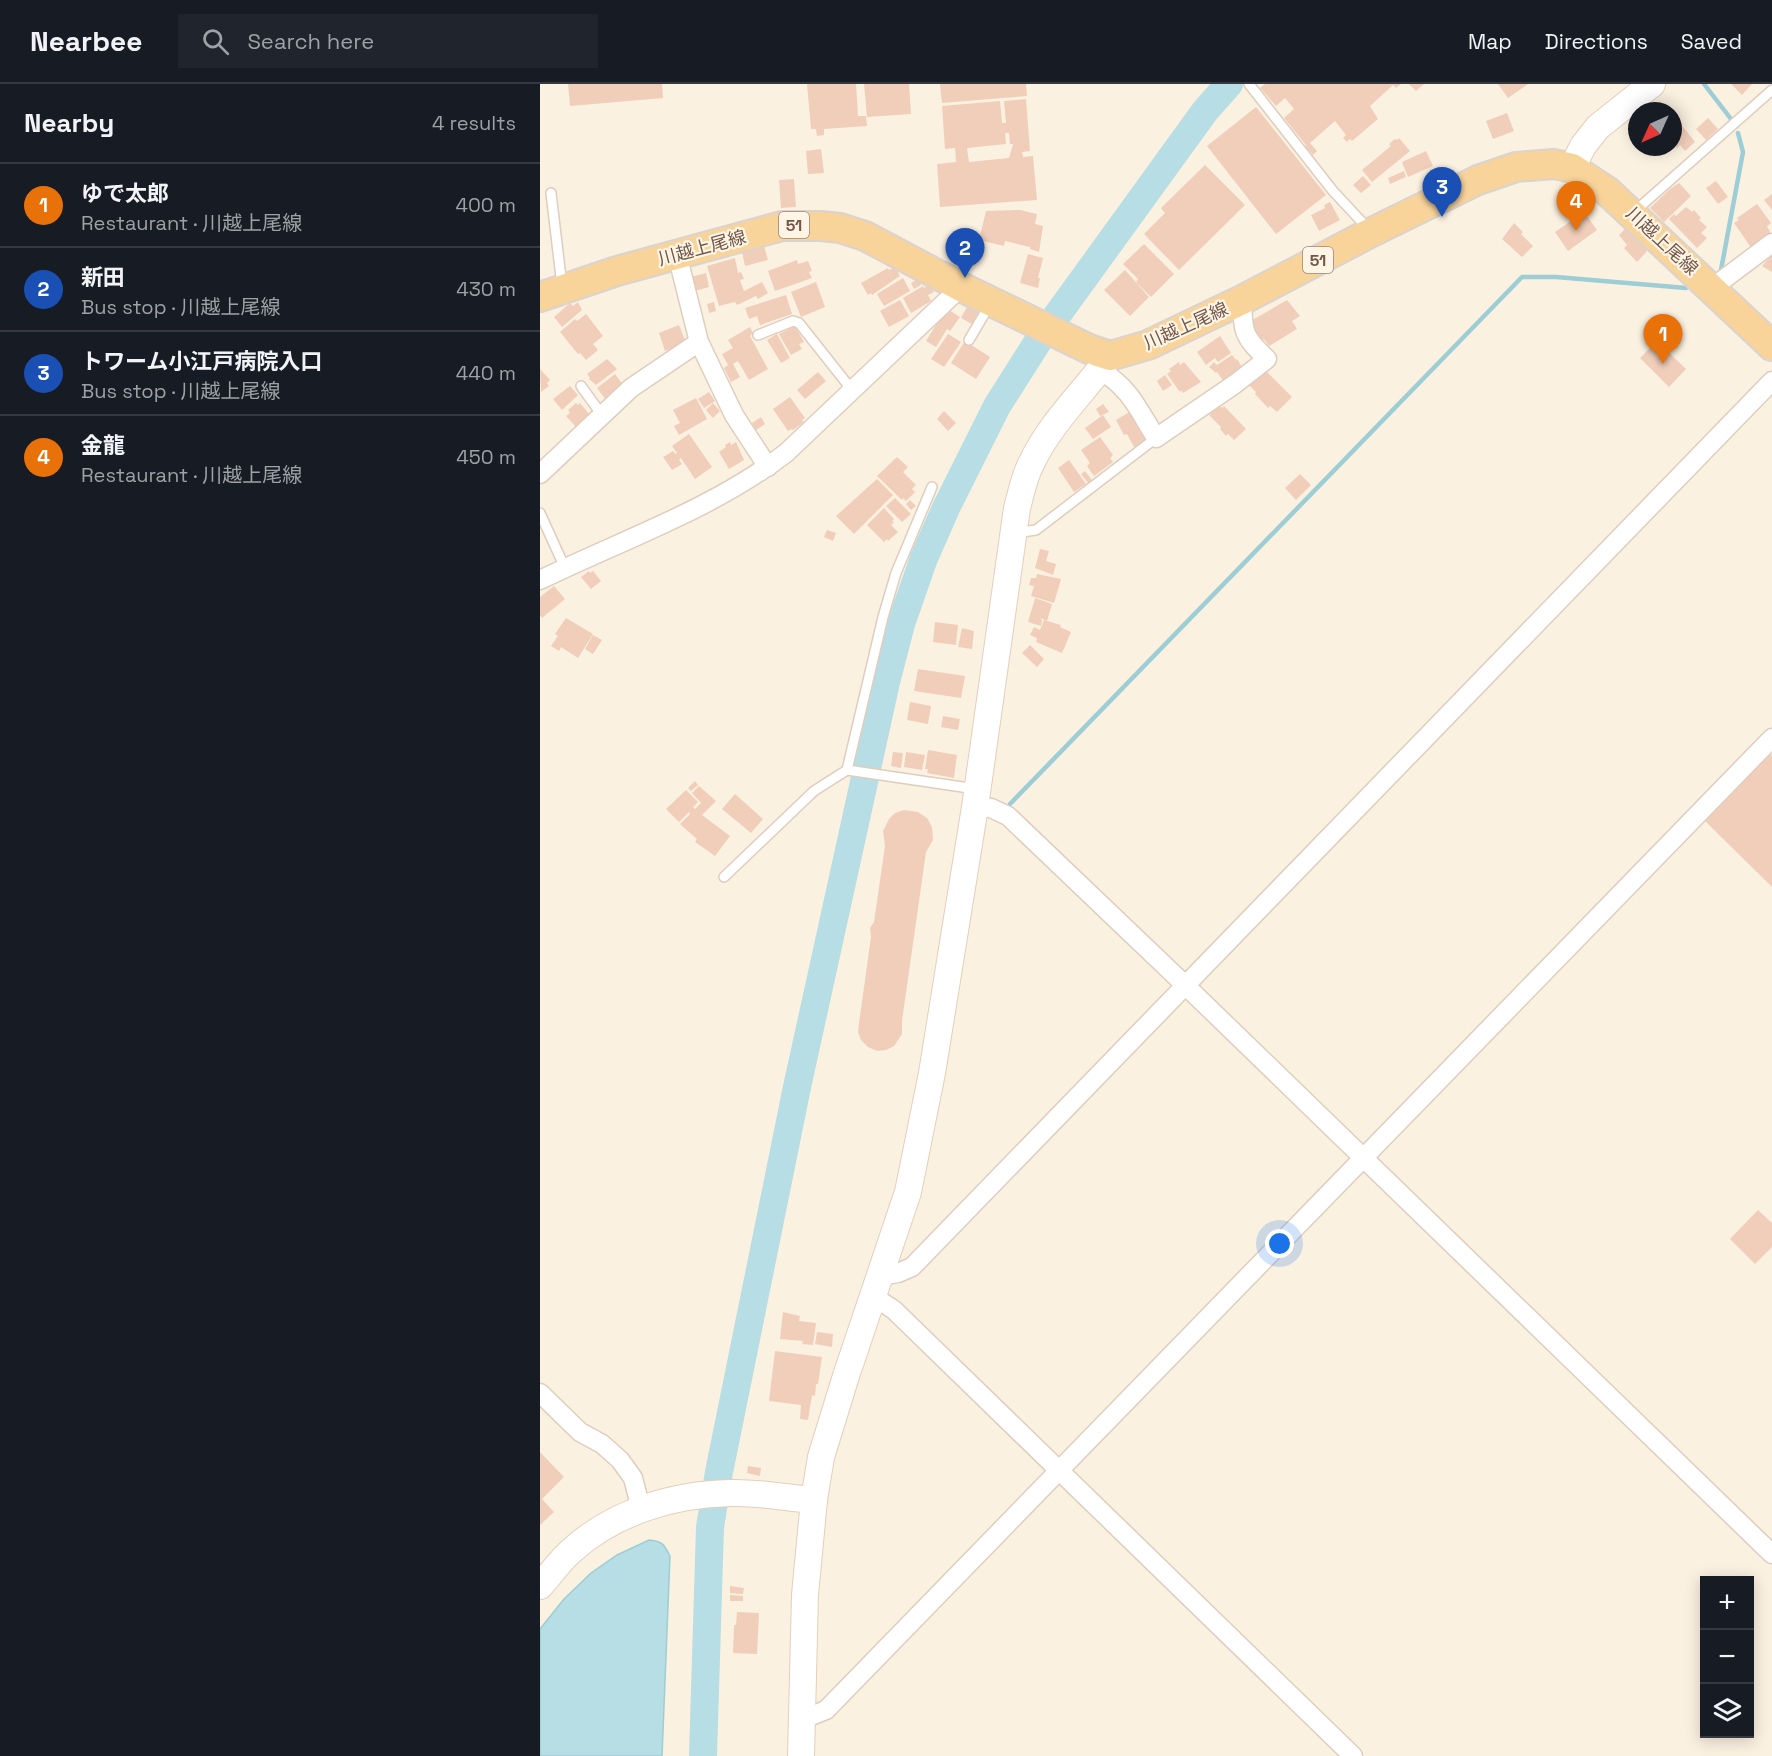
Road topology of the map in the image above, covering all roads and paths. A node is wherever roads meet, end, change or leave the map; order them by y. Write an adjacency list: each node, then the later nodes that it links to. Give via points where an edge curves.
1 (1248, 84): 7 (lane)
2 (1652, 84): 4 (street, via 1598,127)
3 (1772, 90): 6 (lane)
4 (1572, 168): 6 (main road, 川越上尾線 / 51); 7 (main road, 川越上尾線 / 51, via 1554,164 1498,171)
5 (551, 193): 12 (lane)
6 (1632, 213): 11 (main road, 川越上尾線 / 51)
7 (1368, 234): 13 (main road, 川越上尾線 / 51)
8 (1772, 243): 11 (street)
9 (677, 254): 10 (main road, 川越上尾線 / 51, via 782,226 840,228 865,236); 12 (main road, 川越上尾線 / 51); 17 (street)
10 (961, 287): 14 (main road, 川越上尾線 / 51); 22 (street)
11 (1712, 288): 18 (main road, 川越上尾線 / 51)
12 (551, 293)
13 (1242, 300): 19 (main road, 川越上尾線 / 51); 24 (street, via 1244,332 1267,359)
14 (992, 301): 16 (lane); 19 (main road, 川越上尾線 / 51, via 1098,353)
15 (758, 335): 22 (lane, via 793,321 800,323)
16 (969, 340)
17 (699, 342): 23 (street, via 631,388); 25 (street, via 734,415)
18 (1772, 346)
19 (1105, 363): 24 (street, via 1129,392); 29 (street, via 1061,416 1030,465)
20 (1772, 381): 36 (street)
21 (581, 386): 23 (lane)
22 (852, 390): 25 (street)
23 (602, 415): 26 (street)
24 (1155, 438): 29 (lane, via 1036,530)
25 (768, 467): 30 (street, via 713,499)
26 (540, 474)
27 (932, 488): 33 (lane, via 883,617)
28 (540, 513): 30 (lane)
29 (1013, 533): 34 (street)
30 (565, 568): 31 (street)
31 (540, 580)
32 (1772, 738): 37 (street)
33 (849, 770): 34 (lane); 35 (lane, via 814,791)
34 (977, 798): 36 (street, via 1008,816); 38 (street, via 932,1073 908,1192)
35 (724, 877)
36 (1185, 985): 37 (street); 38 (street, via 912,1267)
37 (1362, 1156): 40 (street); 43 (street)
38 (876, 1286): 40 (street, via 894,1310); 41 (street, via 821,1457)
39 (540, 1393): 42 (street, via 580,1432 603,1444 620,1460 633,1478)
40 (1058, 1471): 45 (street, via 826,1710); 47 (street)
41 (814, 1500): 42 (street, via 733,1492 699,1494); 45 (street, via 805,1595)
42 (641, 1509): 44 (street, via 571,1551)
43 (1772, 1554)
44 (540, 1586)
45 (801, 1720): 46 (street)
46 (801, 1756)
47 (1353, 1756)

